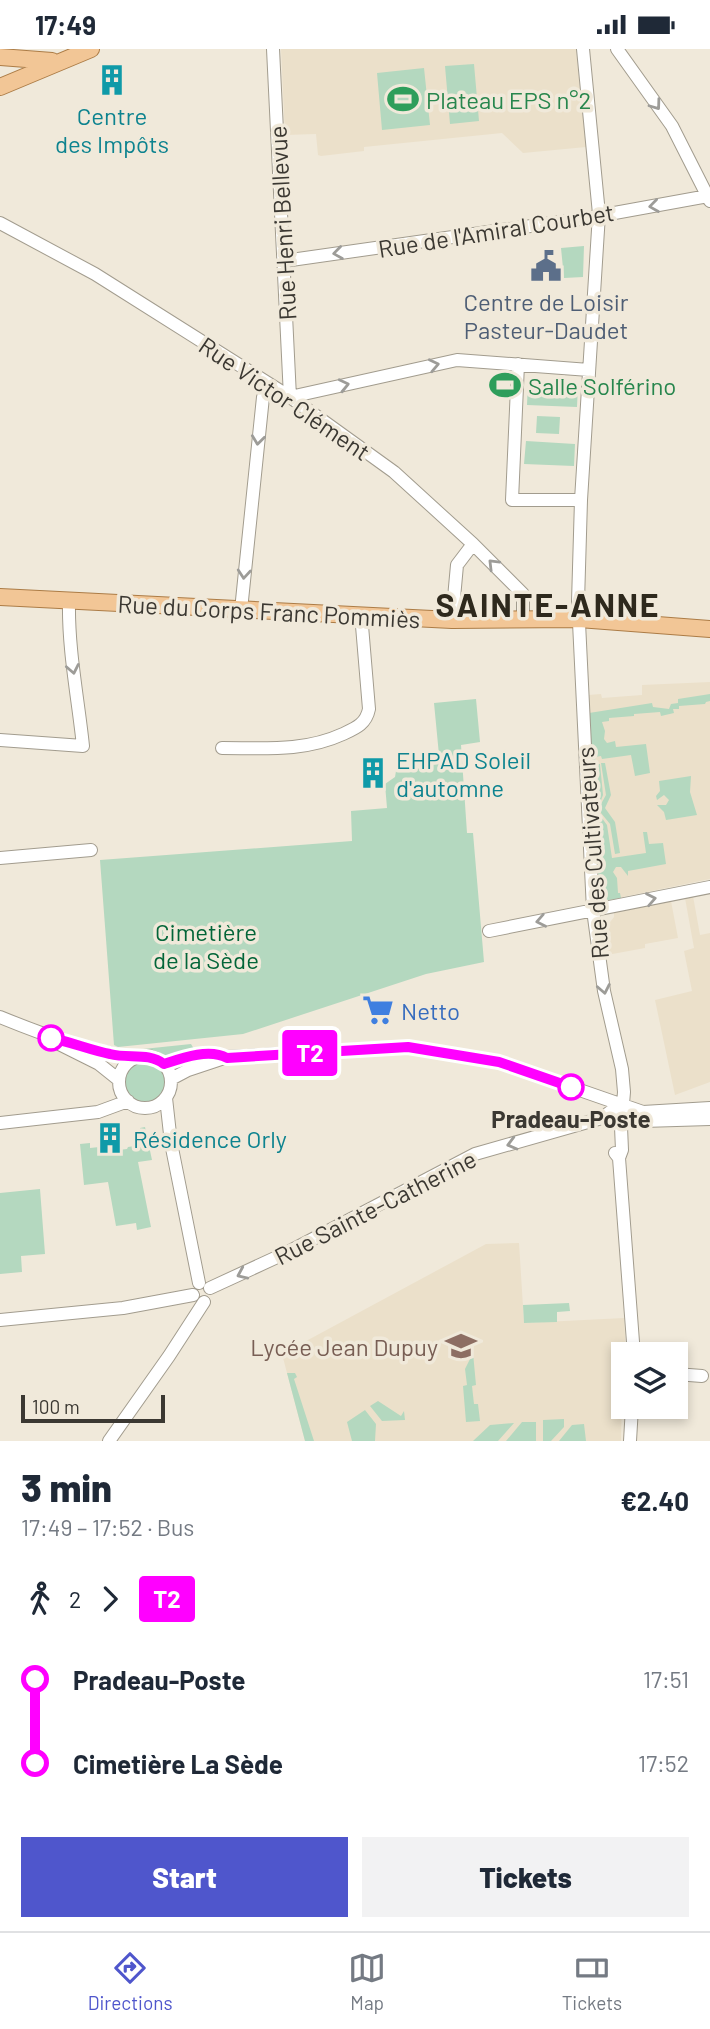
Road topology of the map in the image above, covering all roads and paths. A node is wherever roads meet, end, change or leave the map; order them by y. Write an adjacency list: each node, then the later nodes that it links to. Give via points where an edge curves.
1 (91, 49): 6 (main road)
2 (274, 49): 12 (street, Rue Henri Bellevue)
3 (583, 49): 10 (street, Rue des Cultivateurs)
4 (617, 49): 9 (street, one-way to 9, via 672,126)
5 (0, 57): 6 (main road)
6 (62, 60): 8 (main road)
7 (0, 67): 8 (main road)
8 (0, 85)
9 (709, 199): 10 (street, Rue de l'Amiral Courbet, one-way to 10)
10 (599, 214): 12 (street, Rue de l'Amiral Courbet, one-way to 12); 14 (street, Rue des Cultivateurs)
11 (0, 223): 15 (street, Rue Victor Clément, via 95,274)
12 (284, 261): 15 (street, Rue Henri Bellevue)
13 (518, 365): 14 (street); 15 (street, one-way to 13, via 457,360); 16 (street, via 512,500)
14 (589, 370): 16 (street, Rue des Cultivateurs)
15 (288, 396): 17 (street, Rue Victor Clément, via 394,472); 20 (street, one-way to 20, via 267,393 263,397)
16 (582, 500): 22 (street, Rue des Cultivateurs)
17 (473, 544): 23 (street, via 457,565); 24 (street, Rue Victor Clément, one-way to 17, via 523,594)
18 (0, 597): 19 (main road, Rue du Corps Franc Pommiès)
19 (69, 601): 20 (main road, Rue du Corps Franc Pommiès); 26 (street, one-way to 26, via 69,651 83,746)
20 (241, 610): 21 (main road, Rue du Corps Franc Pommiès)
21 (360, 614): 23 (main road, Rue du Corps Franc Pommiès); 27 (street, via 369,709 359,726 310,746)
22 (579, 619): 24 (main road, Rue du Corps Franc Pommiès); 25 (main road, Rue du Corps Franc Pommiès); 31 (street, Rue des Cultivateurs)
23 (452, 620): 24 (main road, Rue du Corps Franc Pommiès)
24 (523, 620)
25 (710, 629)
26 (0, 740)
27 (222, 748)
28 (92, 850): 29 (street)
29 (0, 858)
30 (710, 887): 31 (street, one-way to 30)
31 (593, 910): 32 (street, one-way to 32); 44 (street, Rue des Cultivateurs, one-way to 44, via 622,1069)
32 (489, 931)
33 (0, 1017): 34 (street)
34 (51, 1038): 35 (street); 39 (street, via 99,1064)
35 (135, 1058): 37 (street, via 150,1057); 39 (street, via 124,1067)
36 (227, 1058): 37 (street, via 193,1055); 38 (street); 44 (street, via 408,1047 499,1062)
37 (164, 1064): 38 (street)
38 (171, 1079): 40 (street)
39 (120, 1083): 41 (street); 45 (street)
40 (166, 1098): 42 (street); 48 (street)
41 (128, 1101): 42 (street); 45 (street)
42 (149, 1108): 48 (street, via 159,1117)
43 (710, 1108): 44 (street)
44 (619, 1110): 46 (street, via 643,1121); 49 (street, Rue Sainte-Catherine, one-way to 49, via 475,1154); 51 (street, Rue des Cultivateurs, via 614,1144 619,1158)
45 (98, 1112): 47 (street)
46 (710, 1119)
47 (0, 1123)
48 (171, 1143): 49 (street)
49 (202, 1292): 50 (street, Rue Sainte-Catherine, via 122,1308); 55 (street, via 201,1310)
50 (0, 1320)
51 (633, 1342)
52 (688, 1375): 53 (street)
53 (702, 1376)
54 (631, 1419): 56 (street)
55 (109, 1441)
56 (630, 1441)

